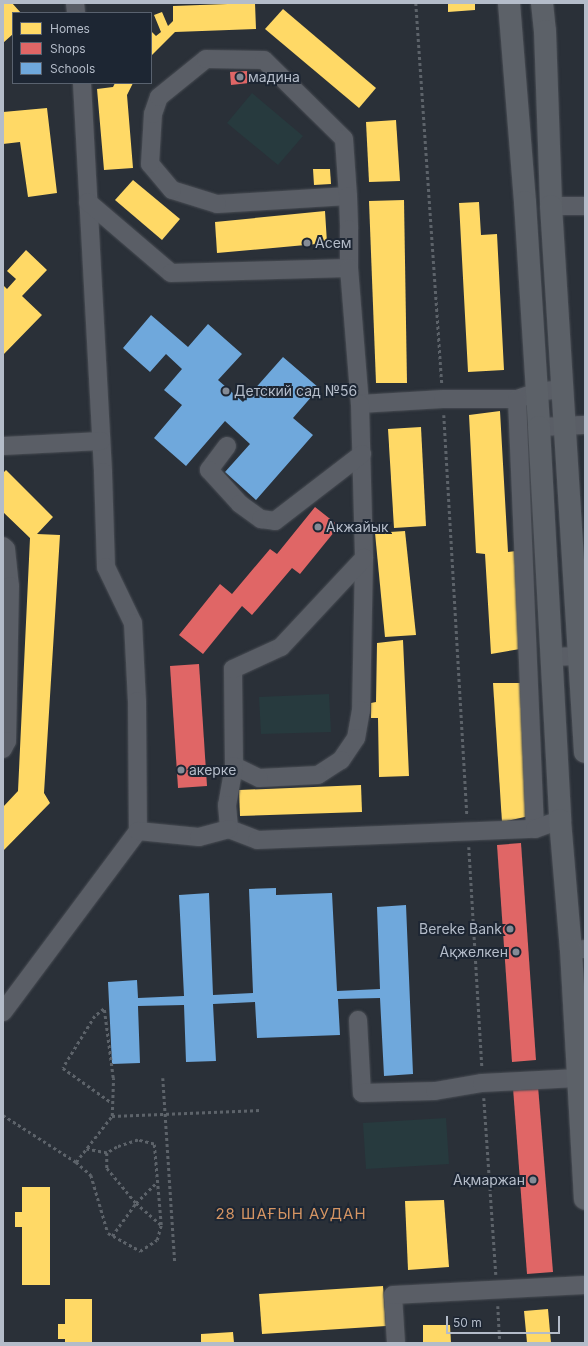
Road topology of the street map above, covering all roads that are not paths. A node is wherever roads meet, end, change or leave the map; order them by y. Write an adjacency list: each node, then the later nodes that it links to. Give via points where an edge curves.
1 (509, 3): 10 (main road)
2 (542, 3): 6 (main road)
3 (82, 84): 5 (street)
4 (348, 196): 4 (street, via 344,138 264,60 206,59 159,97 153,114 150,164 172,190 217,204); 8 (street)
5 (88, 202): 8 (street, via 171,273); 15 (street)
6 (551, 206): 7 (street); 9 (main road)
7 (585, 206)
8 (349, 268): 12 (street)
9 (563, 389): 10 (street); 13 (main road)
10 (537, 392): 11 (street); 14 (main road)
11 (517, 398): 12 (street); 28 (street)
12 (360, 404): 18 (street)
13 (575, 425): 14 (street); 22 (main road)
14 (540, 427): 21 (main road)
15 (101, 441): 16 (street); 29 (street, via 106,567 133,623 137,701)
16 (3, 446)
17 (227, 446): 18 (street, via 209,470 240,504 261,519 275,521)
18 (362, 454): 20 (street)
19 (3, 546): 23 (street, via 6,549 10,586 7,741)
20 (364, 558): 25 (street, via 281,647 233,669); 25 (street, via 361,710 356,738 341,760 318,775 259,778)
21 (552, 656): 22 (street); 26 (main road)
22 (582, 656): 24 (main road)
23 (3, 748)
24 (585, 752)
25 (234, 766): 27 (street, via 227,805)
26 (560, 820): 28 (street); 30 (main road)
27 (229, 829): 28 (street, via 257,840); 29 (street, via 198,837)
28 (535, 829)
29 (138, 831): 31 (street)
30 (578, 949): 33 (main road)
31 (3, 1012)
32 (358, 1020): 33 (street, via 362,1094 436,1091 482,1082)
33 (578, 1078): 34 (main road)
34 (585, 1200)
35 (585, 1285): 36 (street, via 393,1294)
36 (396, 1343)

